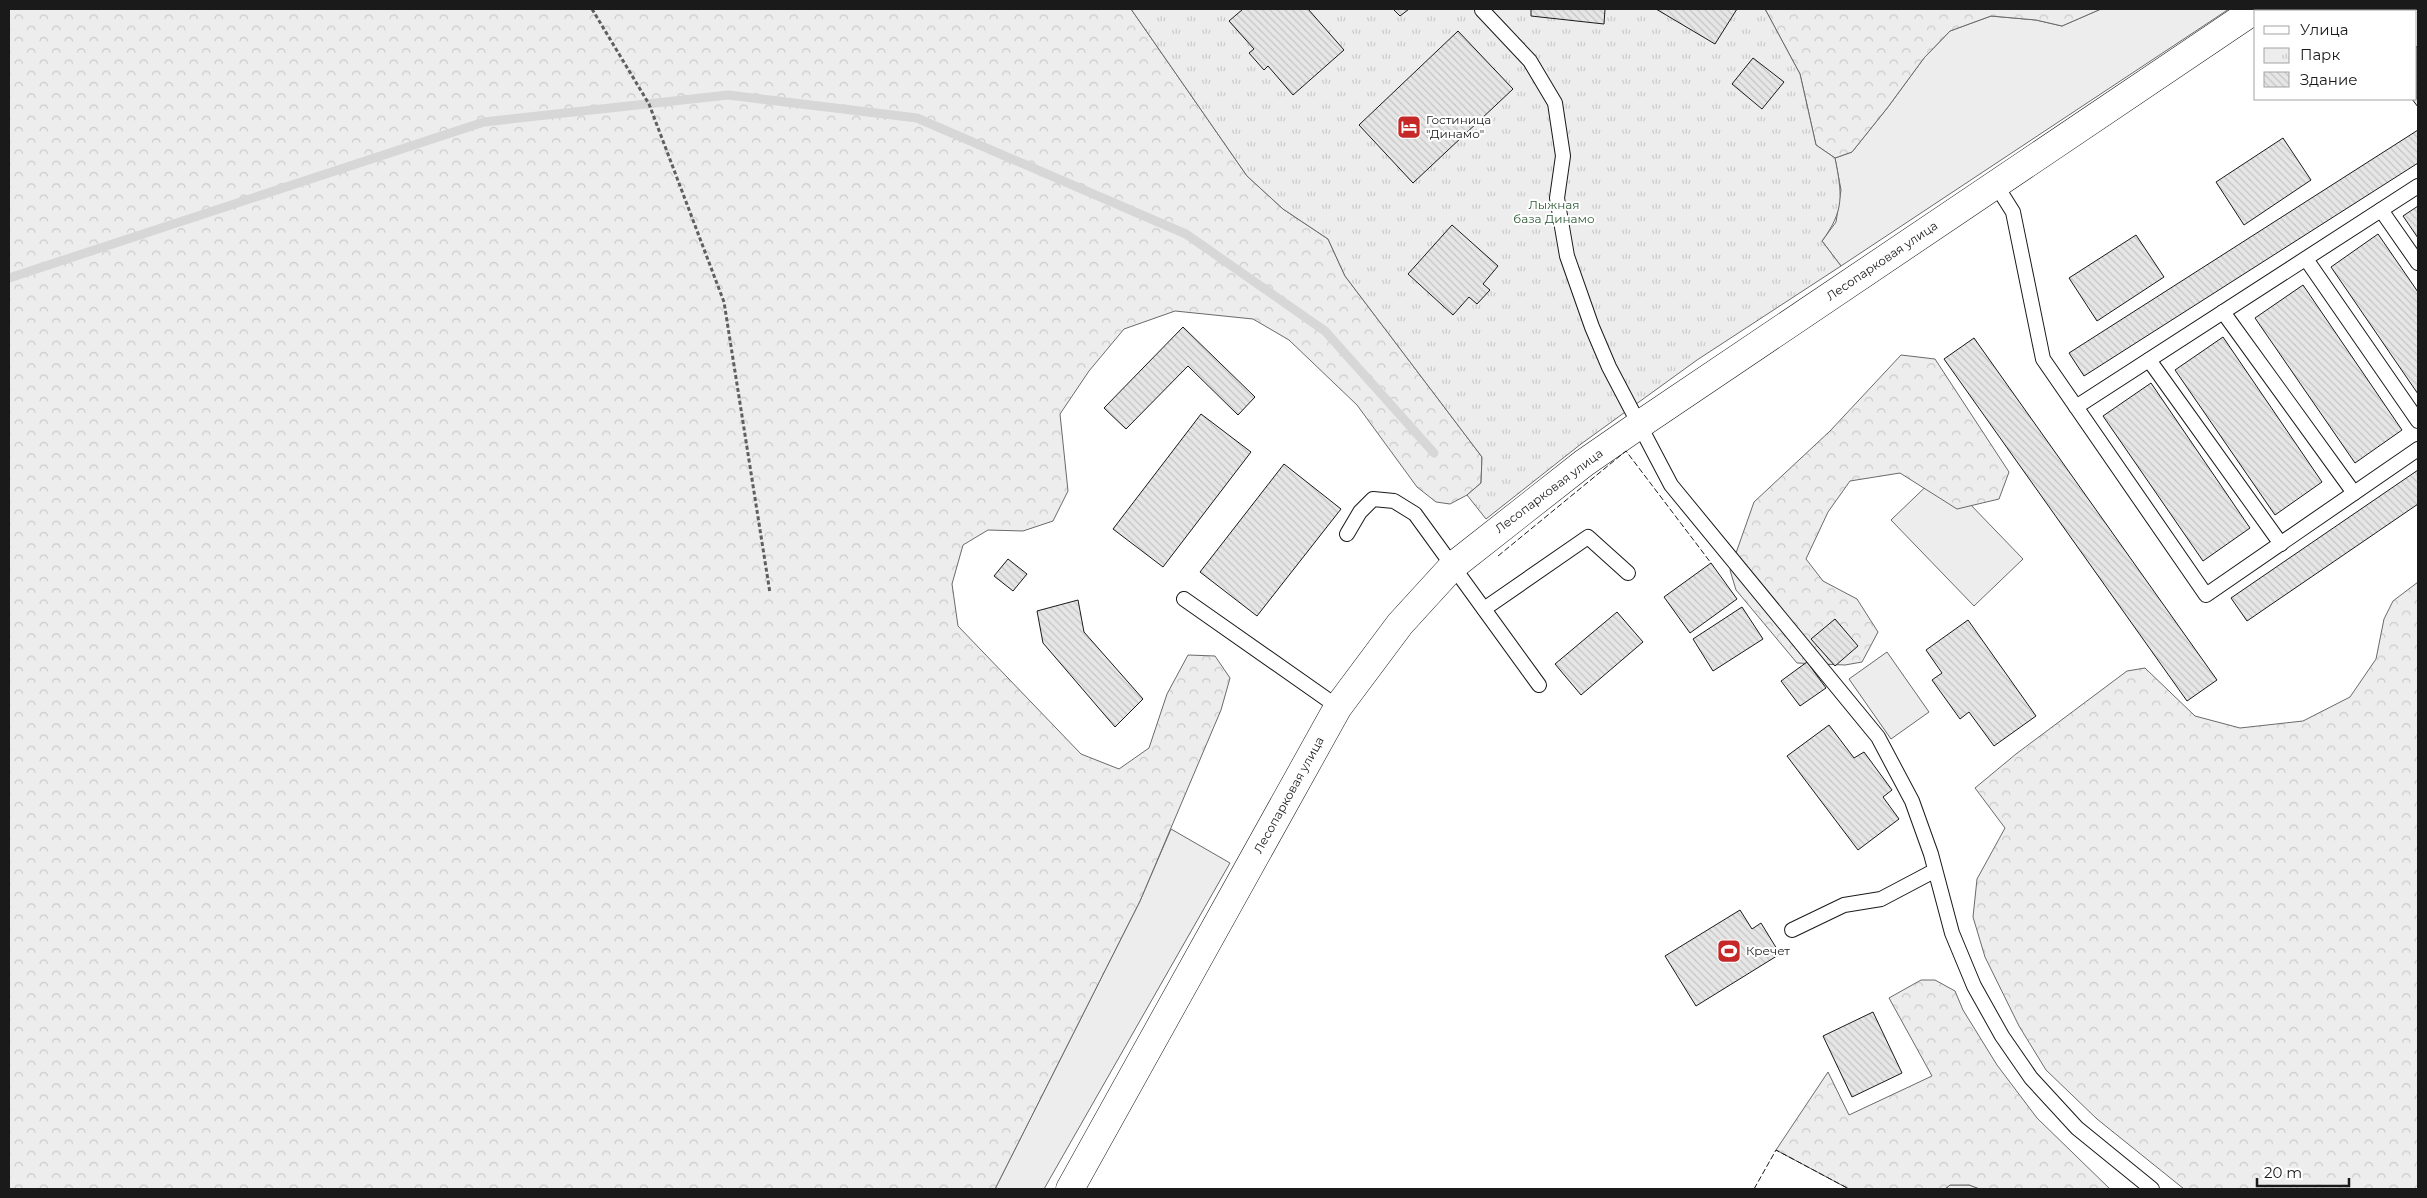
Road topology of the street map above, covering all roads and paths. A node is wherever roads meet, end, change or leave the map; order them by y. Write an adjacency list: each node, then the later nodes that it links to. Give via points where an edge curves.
1 (592, 9): 20 (path, via 649,104 724,302)
2 (1482, 10): 13 (lane, via 1530,61 1554,103 1563,156 1558,198 1567,256 1609,368)
3 (2254, 10): 4 (street, Лесопарковая улица)
4 (1996, 185): 11 (lane, via 2013,212 2043,360); 13 (street, Лесопарковая улица)
5 (2418, 186): 6 (lane)
6 (2381, 210): 7 (lane); 8 (lane)
7 (2306, 259): 9 (lane); 12 (lane)
8 (2418, 263)
9 (2223, 312): 10 (lane); 15 (lane)
10 (2149, 360): 11 (lane); 17 (lane)
11 (2076, 407): 17 (lane, via 2206,595)
12 (2418, 421)
13 (1639, 425): 18 (street, Лесопарковая улица, via 1584,463); 25 (lane, via 1670,485 1878,737 1912,800)
14 (2418, 449): 15 (lane)
15 (2354, 493): 17 (lane)
16 (1347, 534): 18 (lane, via 1360,512 1373,499 1394,501 1415,514)
17 (2280, 544)
18 (1453, 566): 22 (lane); 24 (street, Лесопарковая улица, via 1400,624)
19 (1628, 573): 22 (lane, via 1588,537)
20 (770, 593)
21 (1184, 599): 24 (lane)
22 (1484, 609): 23 (lane)
23 (1539, 685)
24 (1338, 707): 27 (street, Лесопарковая улица)
25 (1934, 871): 26 (lane, via 1881,899 1844,905); 28 (lane, via 1952,933 1974,986 2002,1036 2031,1078 2077,1128)
26 (1792, 930)
27 (1070, 1189)
28 (2152, 1189)

